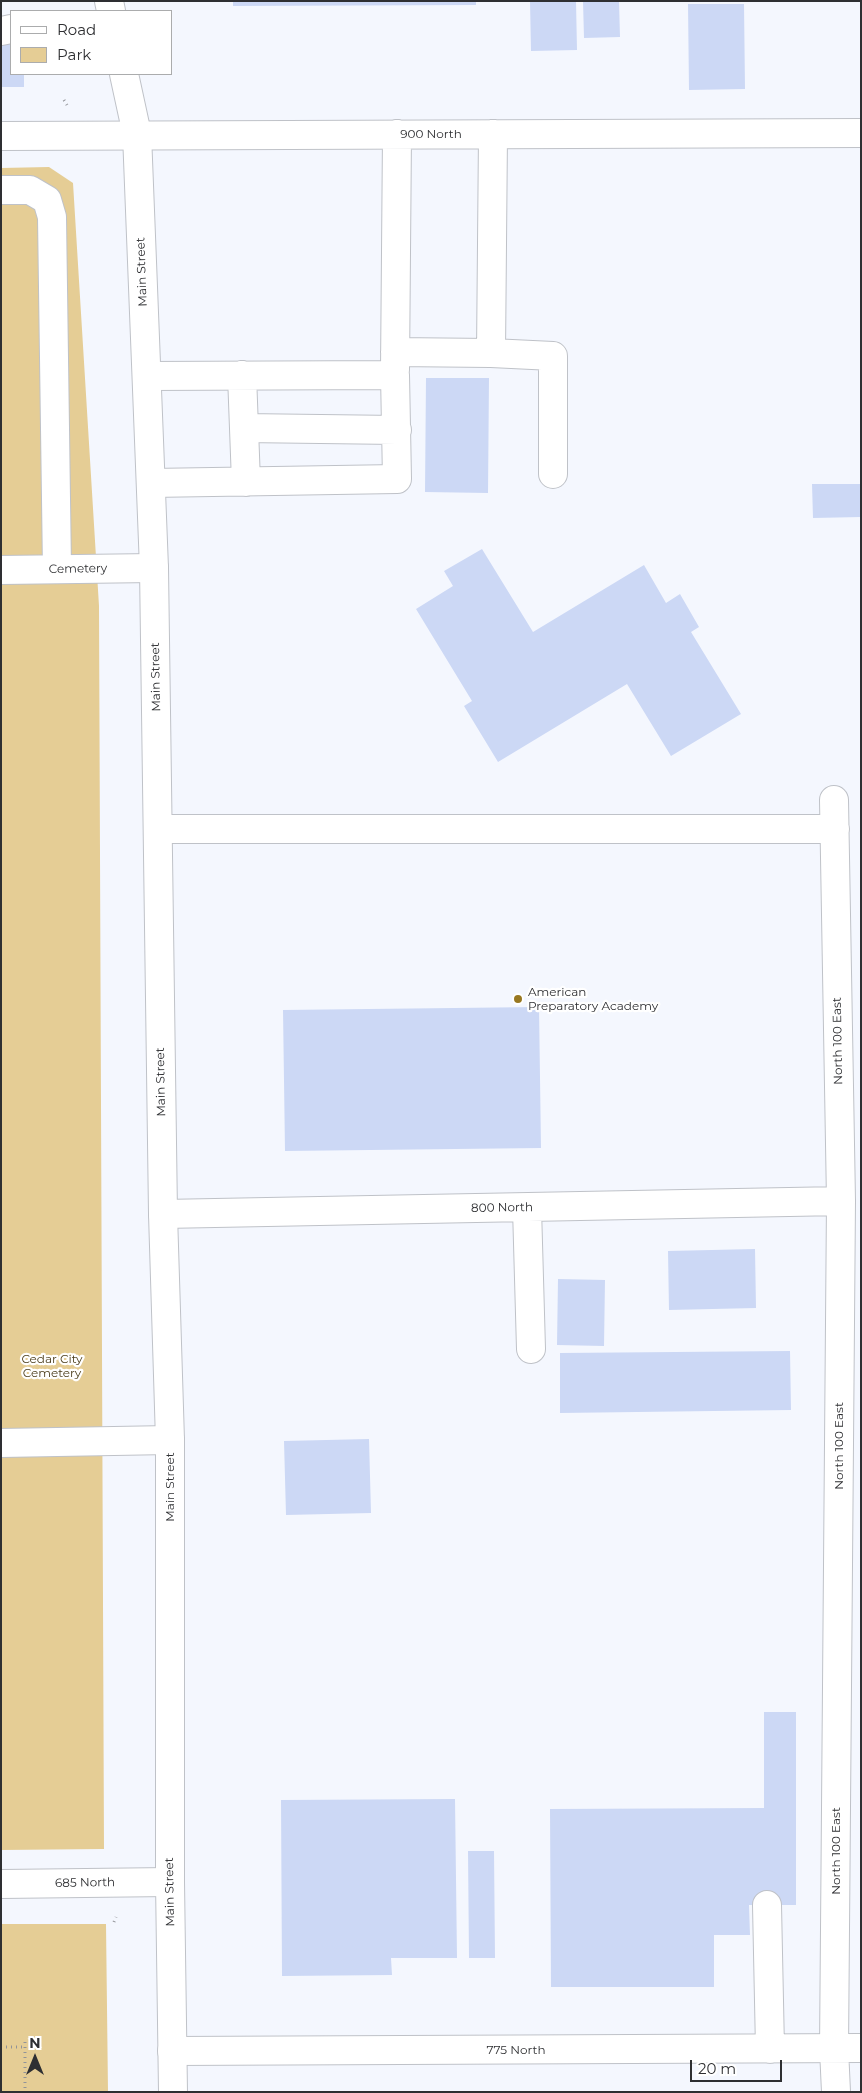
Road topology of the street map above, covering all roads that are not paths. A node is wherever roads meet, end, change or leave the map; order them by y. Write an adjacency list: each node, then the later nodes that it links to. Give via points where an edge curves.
1 (124, 75): 3 (street, Main Street)
2 (861, 133): 5 (street, 900 North)
3 (137, 134): 4 (street, 900 North); 6 (street, 900 North); 11 (street, Main Street)
4 (397, 134): 5 (street, 900 North); 9 (street)
5 (493, 134): 8 (street)
6 (1, 136)
7 (1, 190): 18 (street, via 30,190 47,200 52,217)
8 (491, 353): 9 (street); 14 (street, via 553,356)
9 (396, 364): 10 (street); 13 (street)
10 (242, 375): 11 (street); 12 (street)
11 (146, 376): 16 (street, Main Street)
12 (244, 428): 13 (street); 15 (street)
13 (397, 430): 15 (street, via 398,479)
14 (553, 474)
15 (246, 482): 16 (street)
16 (151, 483): 17 (street, Main Street)
17 (154, 568): 18 (street, Cemetery); 21 (street, Main Street)
18 (57, 569): 19 (street, Cemetery)
19 (1, 570)
20 (834, 800): 22 (street, North 100 East)
21 (158, 829): 22 (street); 25 (street, Main Street)
22 (835, 829): 23 (street, North 100 East)
23 (841, 1201): 24 (street, 800 North); 34 (street, North 100 East)
24 (528, 1208): 25 (street, 800 North); 26 (street)
25 (163, 1214): 27 (street, Main Street)
26 (531, 1349)
27 (170, 1440): 28 (street); 29 (street, Main Street)
28 (1, 1443)
29 (170, 1882): 30 (street, 685 North); 35 (street, Main Street)
30 (1, 1884)
31 (767, 1905): 33 (street)
32 (861, 2048): 34 (street, 775 North)
33 (770, 2049): 34 (street, 775 North); 35 (street, 775 North)
34 (834, 2049): 37 (street, North 100 East)
35 (172, 2051): 36 (street, Main Street)
36 (173, 2092)
37 (836, 2092)

